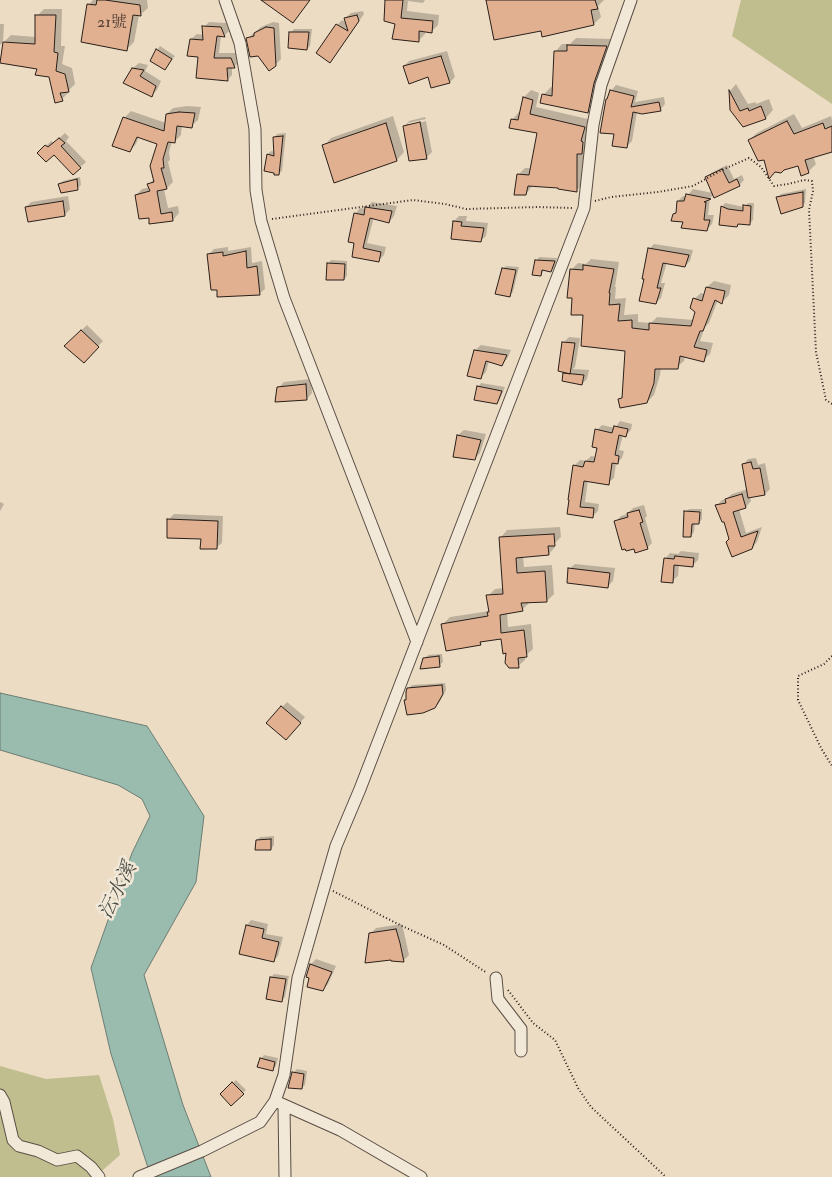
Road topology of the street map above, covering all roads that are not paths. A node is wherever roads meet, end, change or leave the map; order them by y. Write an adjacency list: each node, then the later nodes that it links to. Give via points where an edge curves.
1 (225, 0): 3 (street, via 240,43 255,129 256,190 261,221 284,298)
2 (631, 0): 3 (street, via 601,85 592,125 584,208)
3 (417, 642): 7 (street, via 336,846 298,978)
4 (496, 978): 5 (street, via 498,999 521,1029)
5 (521, 1051)
6 (0, 1095): 8 (street, via 12,1140 19,1146 57,1160 76,1156)
7 (280, 1104): 9 (street, via 260,1122); 10 (street); 11 (street, via 340,1130)
8 (99, 1177)
9 (140, 1177)
10 (285, 1177)
11 (421, 1177)

